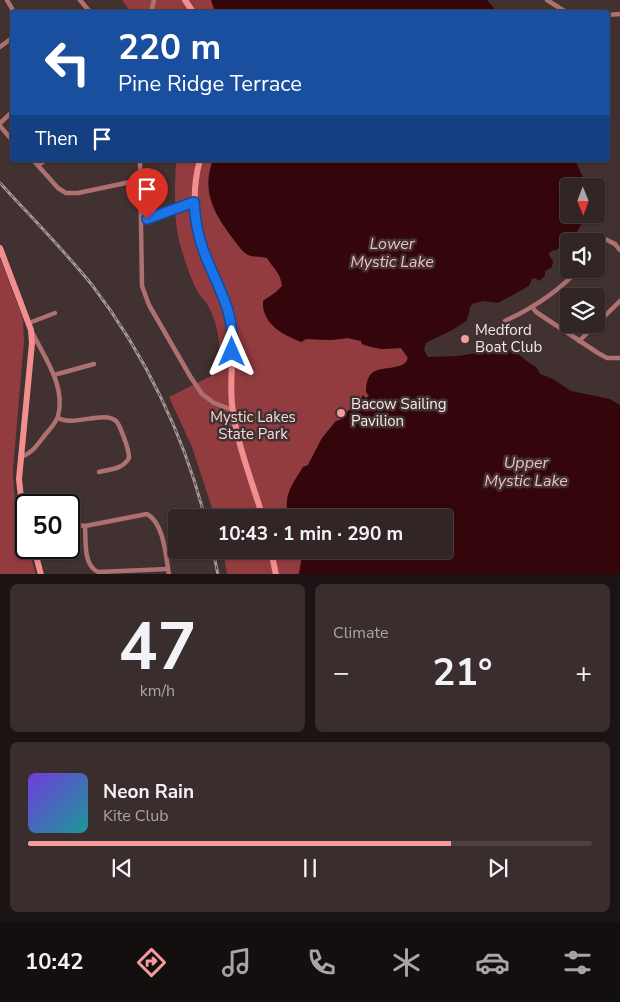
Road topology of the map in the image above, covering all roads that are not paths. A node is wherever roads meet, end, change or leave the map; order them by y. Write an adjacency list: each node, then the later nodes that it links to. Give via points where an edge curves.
1 (80, 0): 3 (street)
2 (547, 0): 4 (street)
3 (88, 10)
4 (563, 10)
5 (10, 114): 6 (street)
6 (0, 124): 7 (street)
7 (10, 137)
8 (35, 162): 12 (street)
9 (43, 162): 12 (street)
10 (140, 162): 13 (street)
11 (200, 162): 14 (main road)
12 (38, 165): 13 (street, via 58,188 66,192 78,193)
13 (140, 180): 15 (street)
14 (194, 202): 15 (street); 29 (main road, via 200,241 230,314)
15 (141, 219): 29 (street, via 142,286 150,305 202,394)
16 (605, 239): 18 (street)
17 (0, 248): 24 (main road)
18 (620, 250)
19 (570, 278): 21 (street)
20 (620, 301): 25 (street)
21 (533, 308): 23 (street); 25 (street)
22 (55, 313): 24 (street)
23 (505, 321)
24 (30, 327): 28 (street); 31 (main road, via 32,343)
25 (579, 341): 26 (street, via 607,358)
26 (620, 358)
27 (94, 364): 28 (street)
28 (54, 375): 30 (street, via 59,389)
29 (233, 410): 34 (main road)
30 (58, 418): 31 (street, via 29,454); 32 (street, via 71,422 115,420 130,458 125,465)
31 (20, 457): 33 (main road)
32 (99, 472)
33 (20, 494)
34 (260, 509)
35 (80, 525): 36 (street)
36 (85, 526): 39 (street, via 91,569 98,572); 39 (street, via 136,515 154,517 165,548)
37 (37, 559): 40 (main road)
38 (274, 559): 41 (main road)
39 (168, 572)
40 (41, 574)
41 (276, 574)

